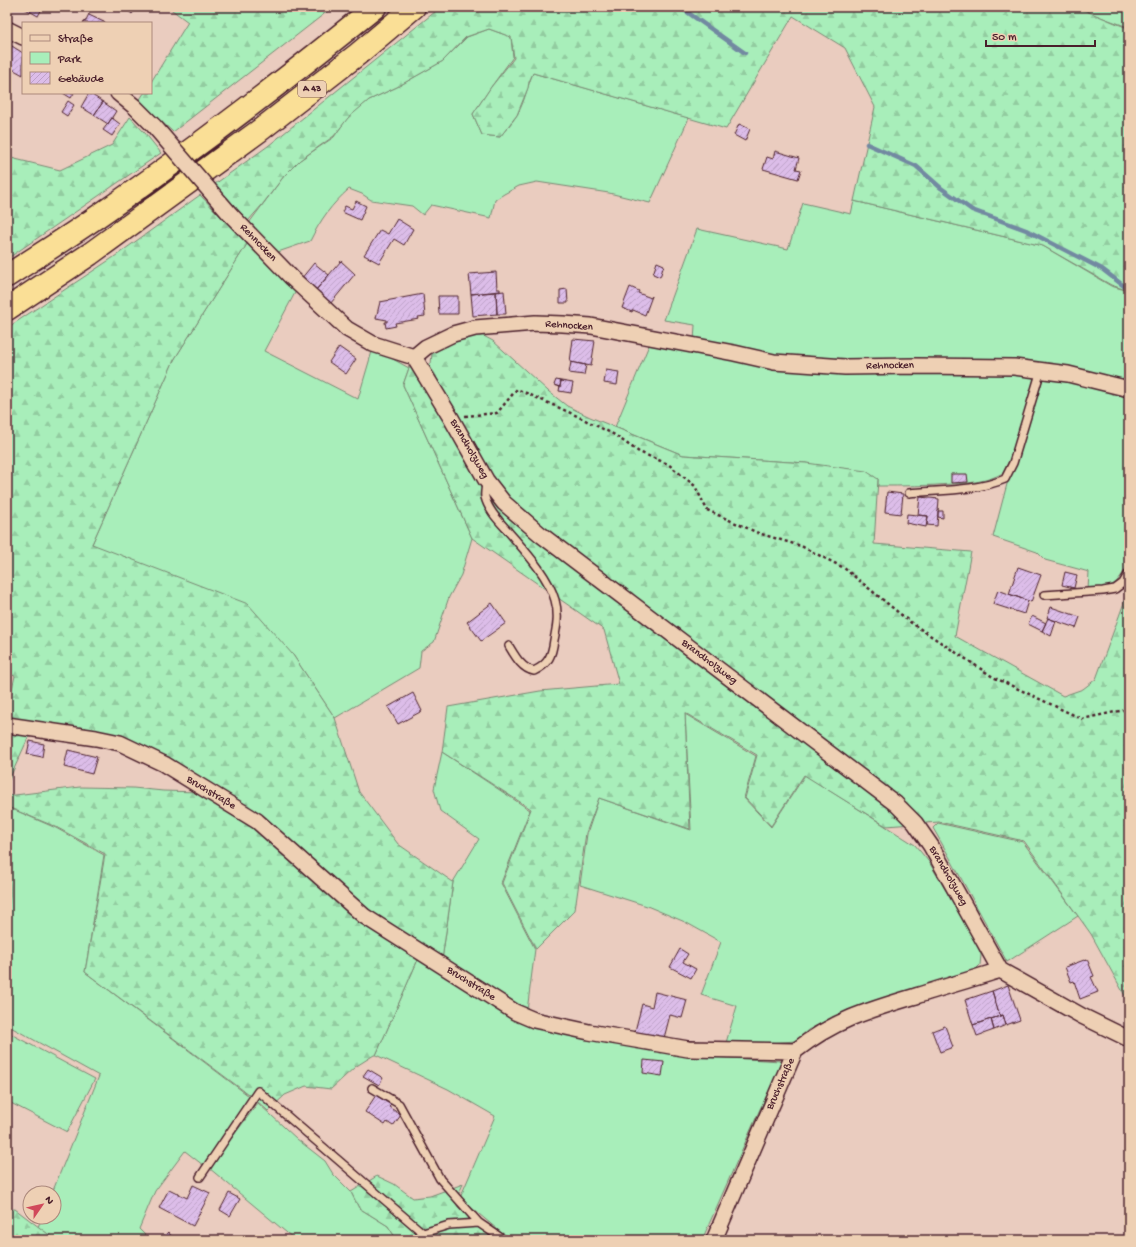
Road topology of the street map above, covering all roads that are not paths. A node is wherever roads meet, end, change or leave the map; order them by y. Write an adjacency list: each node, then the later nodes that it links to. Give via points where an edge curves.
1 (375, 7): 6 (highway, A 43, via 167,168)
2 (414, 7): 7 (highway, A 43, via 259,131 90,254)
3 (7, 29): 4 (street)
4 (22, 36)
5 (119, 94): 8 (street, Rehnocken, bridge, via 154,126 230,214 292,278 347,329 373,344)
6 (7, 276)
7 (7, 310)
8 (414, 357): 9 (street, Rehnocken, via 426,347 453,334 475,328 563,324 591,326 774,362 845,367 1014,367); 11 (street, Brandholzweg)
9 (1041, 370): 10 (street, Rehnocken); 12 (lane, via 1013,463 1005,479 967,488)
10 (1129, 389)
11 (486, 480): 15 (lane, via 485,495 488,504 542,575 557,608 558,620 553,651 545,665 534,671 525,668); 17 (street, Brandholzweg, via 504,503 540,534 896,804 915,823 931,846)
12 (909, 493)
13 (1129, 573): 14 (lane, via 1115,589)
14 (1044, 595)
15 (508, 646)
16 (7, 724): 19 (street, Bruchstraße, via 120,743 164,764 257,821 364,916 515,1012 534,1020 688,1049)
17 (1000, 970): 18 (street); 19 (street, via 856,1015 823,1032)
18 (1129, 1039)
19 (795, 1051): 25 (street, Bruchstraße)
20 (372, 1088): 22 (lane, via 399,1104 440,1179)
21 (200, 1177): 23 (lane, via 258,1091)
22 (479, 1223): 23 (lane, via 449,1225); 24 (lane)
23 (422, 1237)
24 (504, 1240)
25 (714, 1240)

